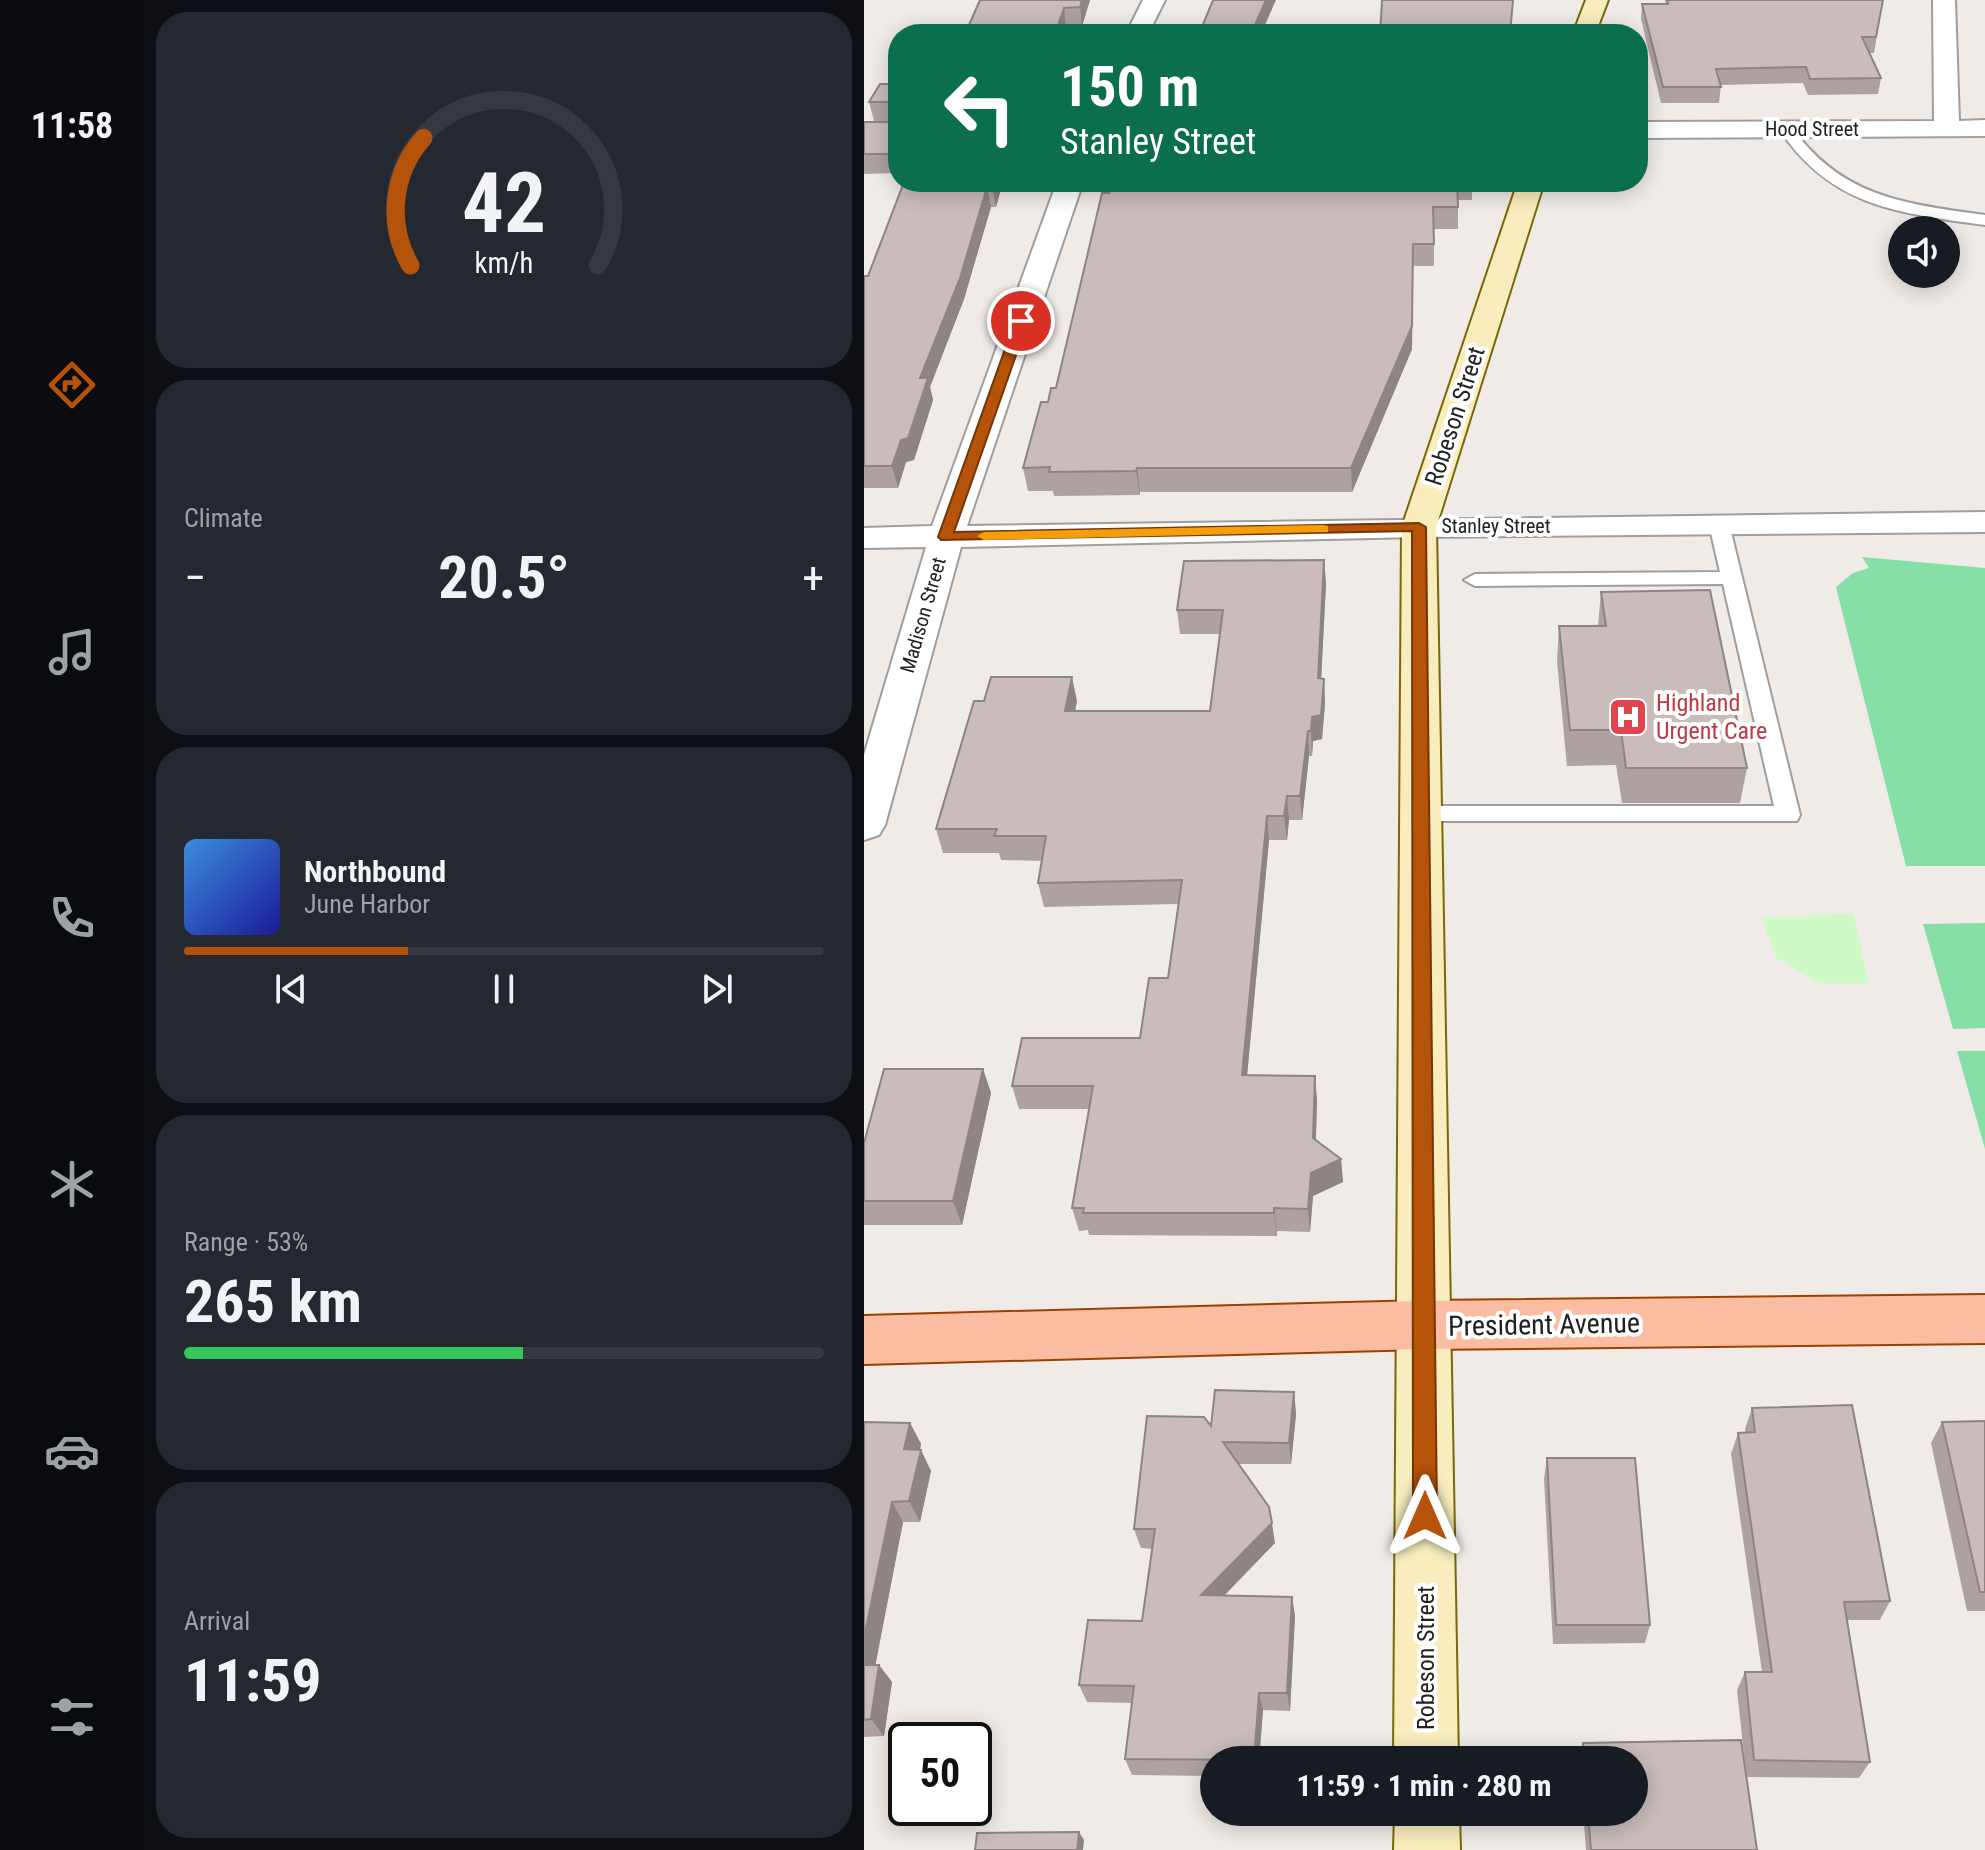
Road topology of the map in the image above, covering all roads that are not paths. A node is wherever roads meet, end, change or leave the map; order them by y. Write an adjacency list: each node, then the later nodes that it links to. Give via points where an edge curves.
1 (1154, 0): 4 (street)
2 (1597, 0): 5 (main road)
3 (1944, 0): 6 (street)
4 (1142, 24)
5 (1588, 24)
6 (1947, 128): 7 (street, Hood Street); 8 (street, Hood Street)
7 (1985, 128)
8 (1786, 129): 9 (street, Hood Street); 12 (lane, via 1804,157 1839,185 1886,203)
9 (1648, 130)
10 (1067, 192): 16 (street, Madison Street)
11 (1528, 192): 15 (main road, Robeson Street)
12 (1985, 220)
13 (1985, 522): 14 (street, Stanley Street)
14 (1719, 524): 15 (street, Stanley Street); 18 (lane)
15 (1419, 527): 16 (street, Stanley Street); 20 (main road, Robeson Street)
16 (946, 537): 17 (street, Stanley Street); 21 (street, Madison Street)
17 (864, 538)
18 (1732, 578): 19 (lane); 20 (lane, via 1788,815)
19 (1475, 580)
20 (1421, 815): 23 (main road, Robeson Street)
21 (864, 825)
22 (1985, 1319): 23 (main road, President Avenue)
23 (1423, 1325): 24 (main road, President Avenue); 25 (main road, Robeson Street)
24 (864, 1340)
25 (1426, 1746)
26 (1427, 1826): 27 (main road)
27 (1427, 1850)

